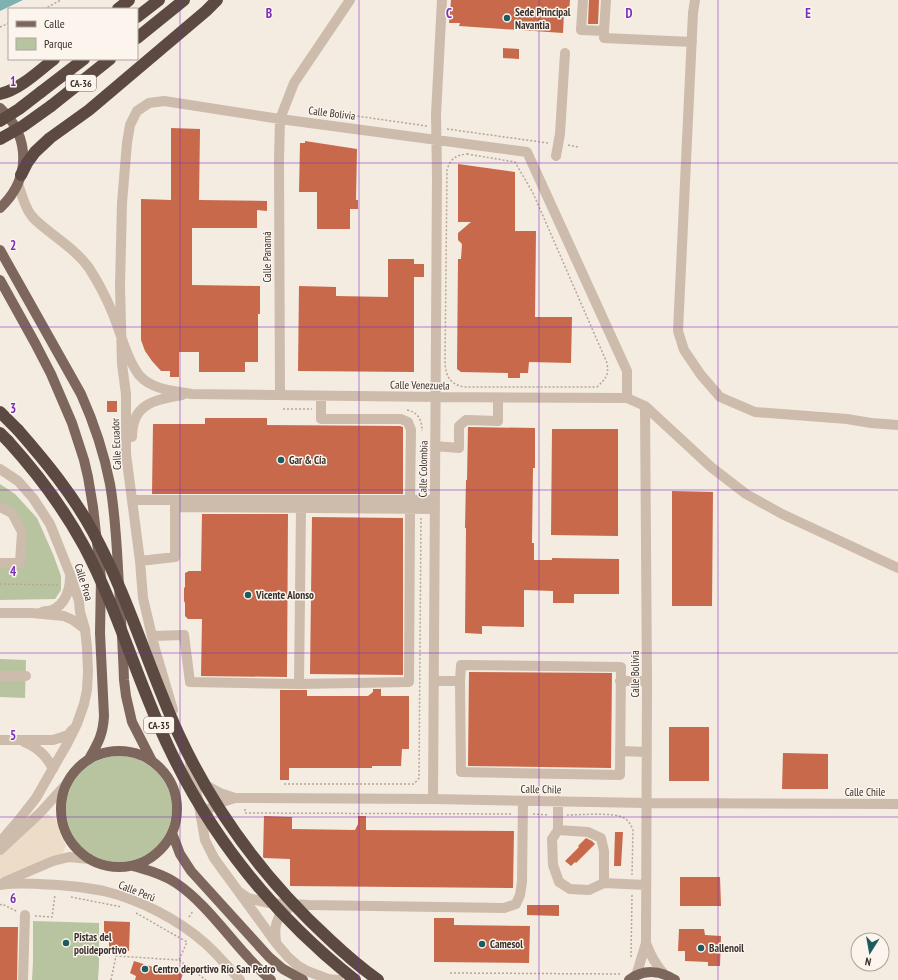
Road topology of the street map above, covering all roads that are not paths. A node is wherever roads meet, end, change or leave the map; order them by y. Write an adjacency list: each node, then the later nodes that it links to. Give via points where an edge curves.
1 (129, 0): 10 (highway)
2 (159, 0): 11 (highway)
3 (184, 0): 13 (highway)
4 (217, 0): 27 (highway, via 89,110 50,138 26,163)
5 (350, 0): 22 (street, Calle Panamá, via 294,83)
6 (442, 0): 24 (street, Calle Colombia)
7 (583, 0): 12 (street, via 581,30)
8 (606, 0): 12 (street)
9 (695, 0): 14 (street)
10 (119, 8)
11 (138, 16)
12 (604, 31): 14 (street, via 604,38)
13 (138, 37)
14 (692, 42): 40 (street, via 678,331 684,350 720,397 756,412)
15 (565, 53): 26 (street, via 560,134)
16 (53, 60): 19 (highway, via 21,85)
17 (83, 60): 23 (highway, CA-36, bridge)
18 (109, 60): 25 (highway, CA-36, bridge, via 51,106)
19 (0, 94)
20 (0, 108): 27 (main road, via 12,120 19,134 24,159)
21 (137, 111): 22 (street, Calle Bolivia, via 149,103 164,101); 31 (street, Calle Ecuador, via 130,125 127,143 122,203)
22 (280, 119): 24 (street, Calle Bolivia); 33 (street, Calle Panamá)
23 (0, 121)
24 (436, 139): 35 (street, Calle Colombia); 37 (street, Calle Bolivia, via 526,152 627,371)
25 (0, 140)
26 (556, 156)
27 (20, 179): 28 (main road, via 12,195); 31 (street, via 26,206 31,215 88,267 106,297)
28 (0, 208)
29 (0, 250): 72 (main road, via 81,394 101,445 110,484 118,556 126,696 132,722)
30 (0, 280): 71 (main road, via 51,374 72,423 88,477 101,578 100,633 104,716 100,739)
31 (122, 340): 32 (street, via 131,361 146,381 156,387); 44 (street, Calle Ecuador, via 126,394 126,454)
32 (192, 394): 33 (street, Calle Venezuela); 44 (street, via 158,399 147,404 137,414 132,428)
33 (280, 395): 34 (street, Calle Venezuela)
34 (321, 396): 35 (street, Calle Venezuela); 45 (street, via 321,419 401,419 408,422 411,430)
35 (436, 397): 36 (street, Calle Venezuela); 42 (street, Calle Colombia)
36 (498, 398): 37 (street, Calle Venezuela); 42 (street, via 498,421 466,420 460,426 459,448)
37 (627, 398): 38 (street, Calle Venezuela)
38 (645, 406): 51 (street, Calle Venezuela, via 711,467 746,494 782,514); 64 (street, Calle Bolivia)
39 (0, 412): 105 (highway, CA-35, bridge, via 69,492 93,532 122,592 178,732 199,776 225,818 284,895)
40 (898, 425)
41 (4, 437): 104 (highway, CA-35, bridge, via 58,503 84,546 115,612 170,750 206,815 234,856 266,895 318,948)
42 (435, 446): 46 (street, Calle Colombia)
43 (0, 469): 52 (street, Calle Proa, via 18,481 33,498 50,524)
44 (132, 497): 45 (street); 49 (street, Calle Ecuador)
45 (410, 504): 46 (street); 48 (street); 65 (street, via 409,682)
46 (435, 505): 61 (street, Calle Colombia)
47 (0, 507): 50 (street, via 12,513 22,532 20,563)
48 (301, 508): 49 (street, via 176,508 175,557); 65 (street)
49 (140, 561): 58 (street, Calle Ecuador, via 143,598)
50 (0, 563)
51 (898, 568)
52 (70, 574): 53 (street, Calle Proa); 55 (street, via 68,594 61,604 52,610)
53 (79, 601): 56 (street, via 76,610); 57 (street, Calle Proa)
54 (0, 613): 55 (street)
55 (32, 614): 56 (street)
56 (64, 616): 57 (street)
57 (85, 629): 66 (street, Calle Proa, via 87,690)
58 (152, 636): 65 (street, via 184,635 190,682); 74 (street, Calle Ecuador)
59 (0, 676): 60 (street)
60 (26, 676)
61 (434, 681): 62 (street); 77 (street, Calle Colombia)
62 (460, 681): 63 (street, via 461,665 621,667); 69 (street, via 460,772 620,776)
63 (620, 681): 64 (street); 69 (street)
64 (647, 681): 70 (street, Calle Bolivia)
65 (300, 684)
66 (77, 724): 68 (street, Calle Proa, via 60,738); 73 (street, Calle Proa)
67 (0, 740): 68 (street, Calle Proa)
68 (21, 740): 73 (street, via 39,749)
69 (620, 751): 70 (street)
70 (647, 752): 80 (street, Calle Bolivia)
71 (89, 759): 72 (main road, via 120,751 140,755); 75 (main road)
72 (152, 761): 84 (main road, via 167,776 176,796 177,818)
73 (53, 769): 85 (street, Calle Proa, via 31,804)
74 (193, 772): 76 (street, Calle Chile, via 204,784 220,793); 82 (street)
75 (68, 782): 86 (street, via 40,813); 87 (main road, via 61,806 63,825 75,847)
76 (237, 798): 77 (street, Calle Chile); 82 (street, via 216,804 209,809)
77 (433, 799): 78 (street, Calle Chile)
78 (524, 801): 79 (street, Calle Chile); 93 (street, via 522,882 516,904 504,908)
79 (558, 801): 80 (street, Calle Chile); 83 (street)
80 (646, 803): 81 (street, Calle Chile); 91 (street, Calle Bolivia)
81 (898, 804)
82 (202, 826): 92 (street, via 205,840 214,858)
83 (558, 830): 90 (street, via 588,832 601,838 604,851); 90 (street, via 552,839 553,865 559,882 570,889 589,890)
84 (172, 834): 88 (main road, via 166,845 156,854); 102 (main road, via 180,854 191,871 270,957 283,969)
85 (0, 842)
86 (0, 850)
87 (90, 859): 88 (main road, via 111,867); 89 (street, via 69,857 53,861)
88 (133, 866): 101 (main road, Calle Perú, via 157,874 189,892)
89 (0, 884): 100 (street, Calle Perú, via 29,883 80,887 115,894 145,905 205,943)
90 (604, 884): 91 (street)
91 (646, 885): 96 (street, Calle Bolivia)
92 (239, 892): 93 (street, via 248,898 268,903); 95 (street)
93 (309, 905): 95 (street, via 281,912 275,924)
94 (25, 915): 99 (street)
95 (276, 943): 103 (street, via 307,971)
96 (646, 943): 97 (street, Calle Bolivia, via 657,967); 98 (street, Calle Bolivia)
97 (664, 974): 98 (main road, via 650,972); 106 (main road)
98 (629, 977)
99 (23, 980)
100 (240, 980)
101 (271, 980)
102 (303, 980)
103 (338, 980)
104 (355, 980)
105 (378, 980)
106 (675, 980)

